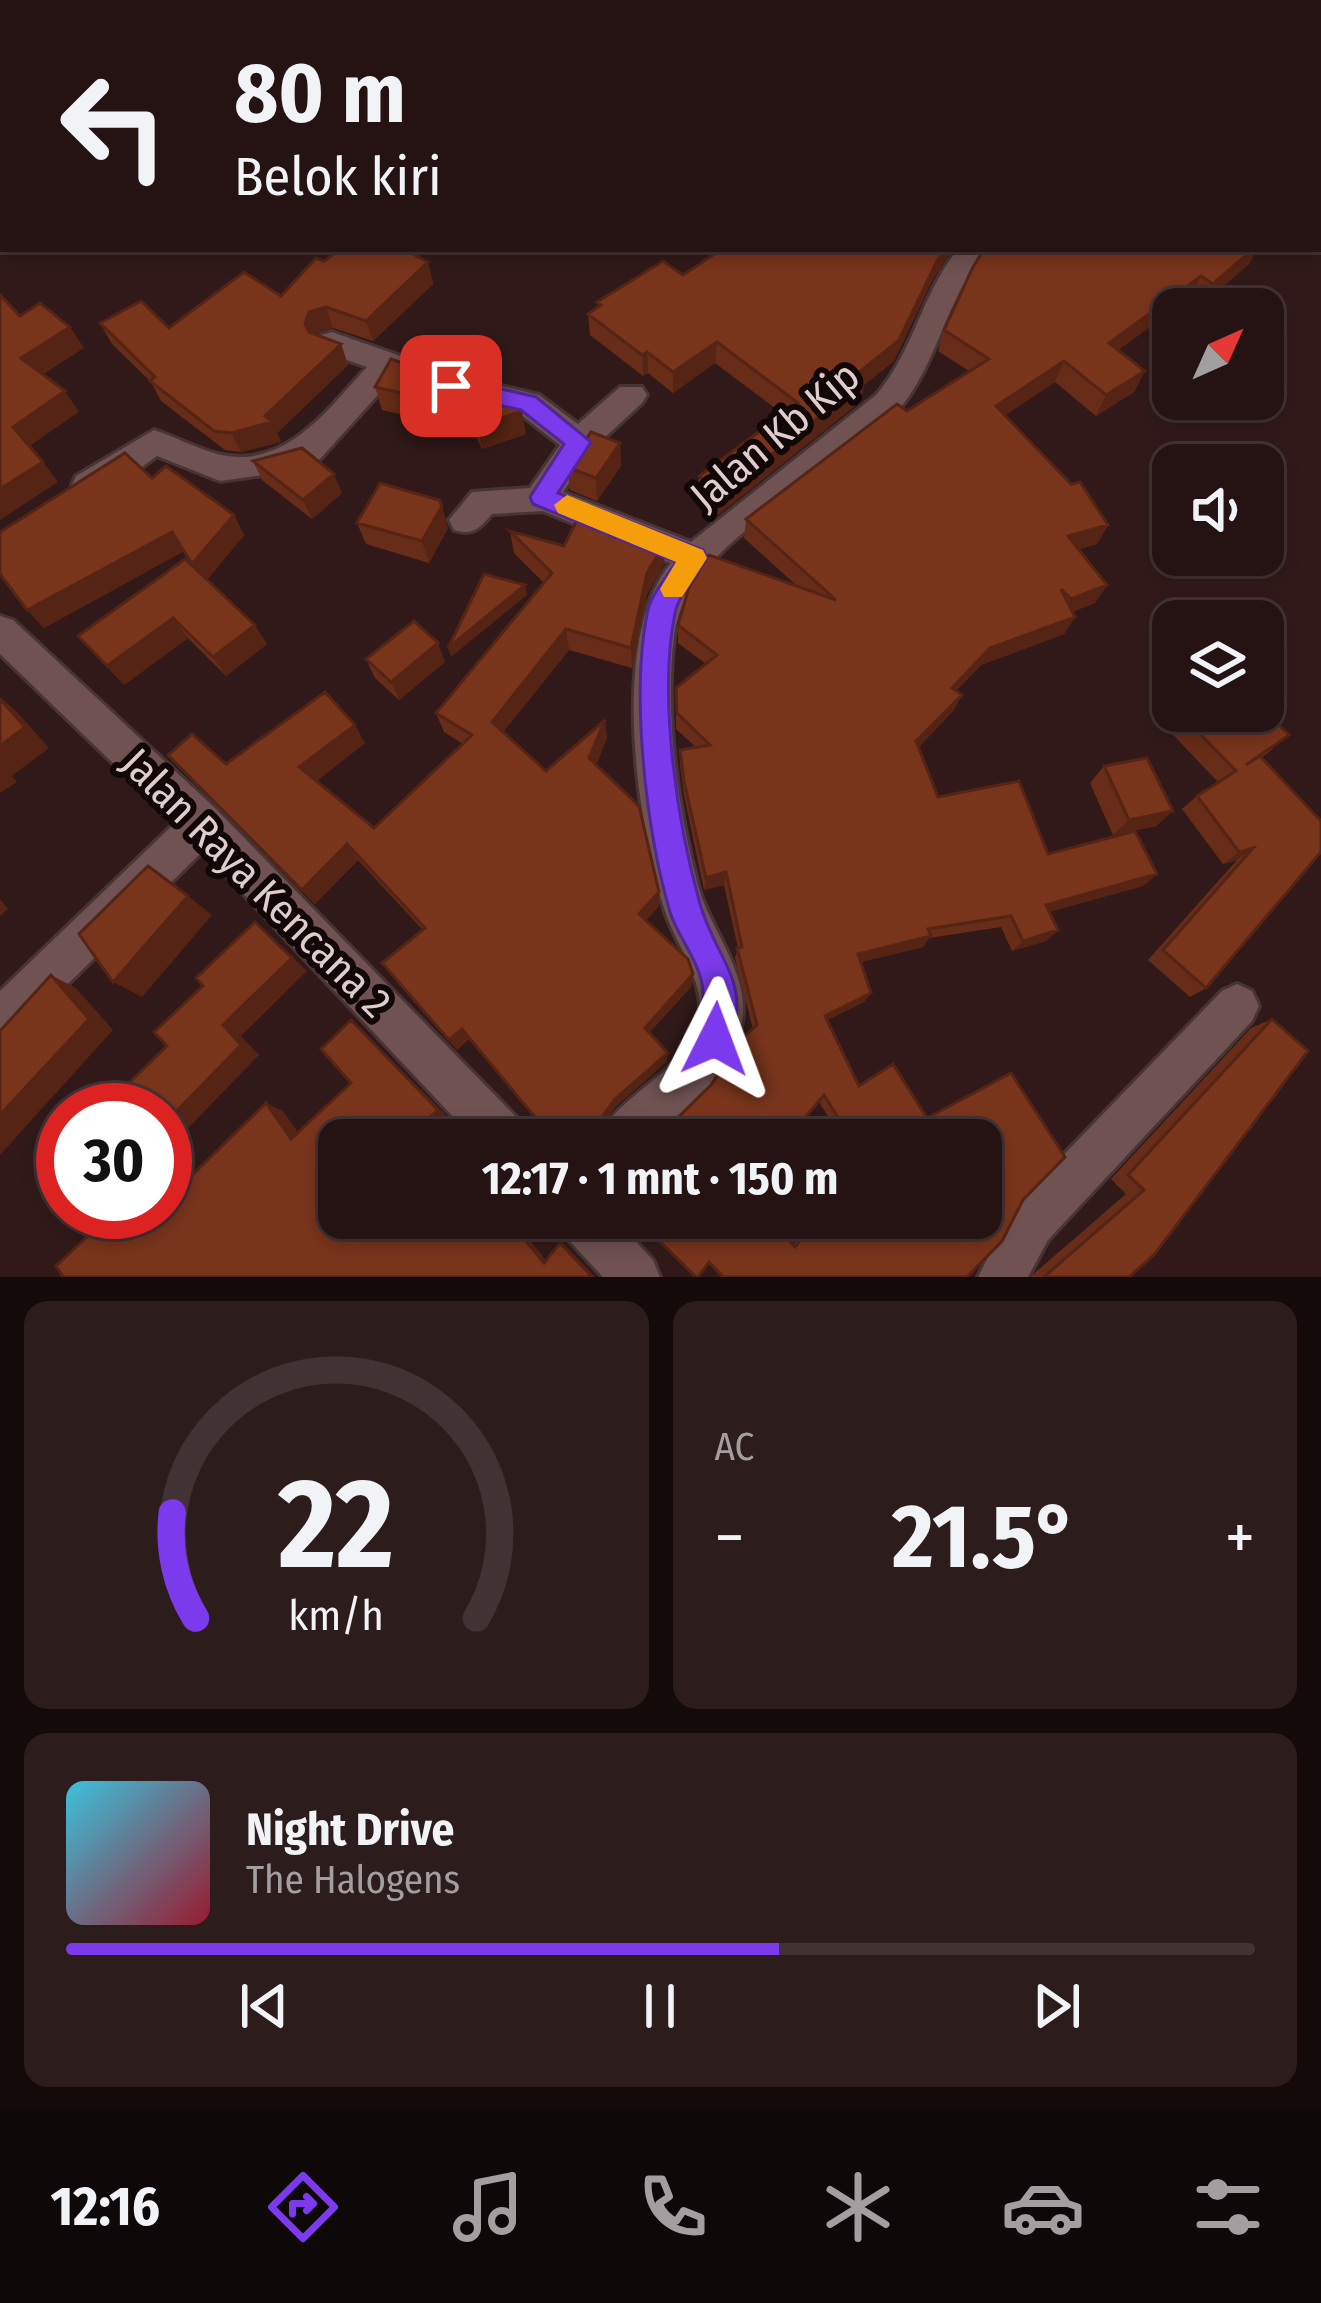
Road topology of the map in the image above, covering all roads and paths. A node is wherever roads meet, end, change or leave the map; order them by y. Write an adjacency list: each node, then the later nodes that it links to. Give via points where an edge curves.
1 (971, 252): 9 (street, Jalan Kb Kip, via 888,403)
2 (332, 343): 3 (street)
3 (389, 363): 5 (street, via 528,403); 7 (street, via 310,450 220,468 154,442)
4 (631, 395): 5 (street)
5 (579, 442): 6 (street)
6 (542, 497): 8 (street, via 484,501); 9 (street)
7 (67, 499)
8 (466, 520)
9 (694, 558): 15 (street, Jalan Kb Kip, via 662,606 655,732 686,914 716,970 722,1016 702,1060)
10 (0, 631): 11 (street, Jalan Raya Kencana 2)
11 (202, 823): 13 (street); 14 (street, Jalan Raya Kencana 2)
12 (1237, 1006): 18 (street, via 1031,1223)
13 (0, 1021)
14 (487, 1119)
15 (642, 1119)
16 (601, 1239): 17 (street)
17 (636, 1277)
18 (1002, 1277)

